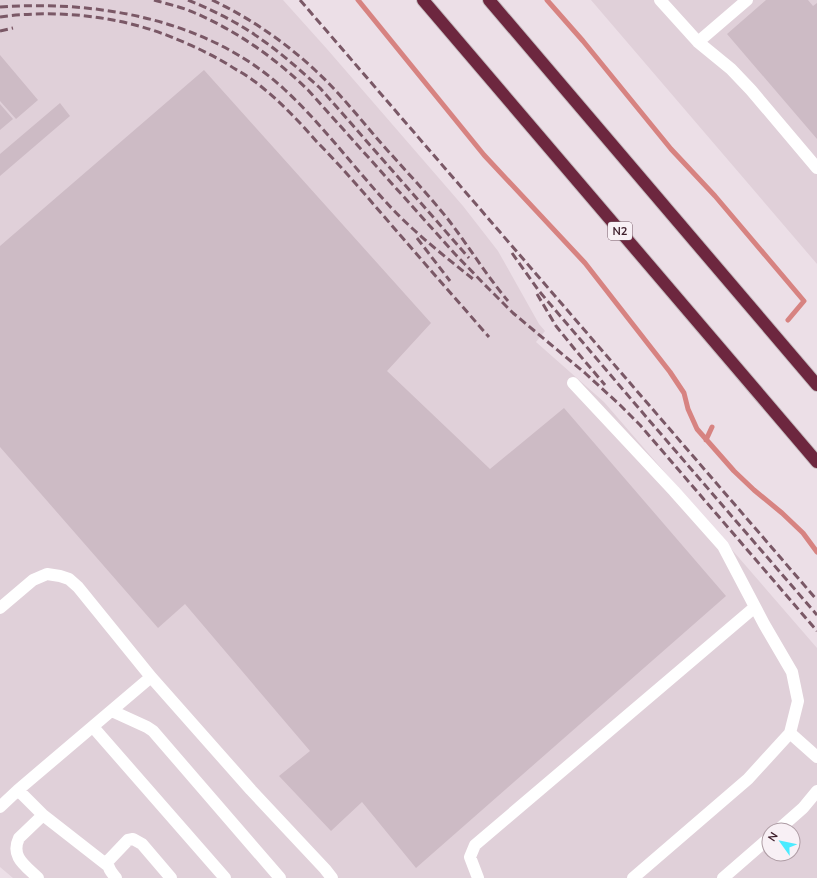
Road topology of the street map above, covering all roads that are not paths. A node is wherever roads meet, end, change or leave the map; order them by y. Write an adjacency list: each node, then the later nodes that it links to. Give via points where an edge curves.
1 (423, 0): 9 (highway, N2)
2 (489, 0): 8 (highway)
3 (660, 0): 5 (lane)
4 (747, 0): 5 (lane)
5 (698, 42): 6 (lane, via 731,69 751,90)
6 (817, 168)
7 (574, 383): 10 (lane, via 723,546)
8 (817, 385)
9 (817, 462)
10 (755, 606): 15 (lane, via 792,672 798,701); 30 (lane, via 475,846 470,857)
11 (0, 608): 12 (lane, via 34,580 47,574 69,579)
12 (151, 677): 13 (lane); 29 (lane)
13 (112, 711): 14 (lane); 28 (lane, via 153,731)
14 (93, 727): 17 (lane); 27 (lane)
15 (790, 733): 16 (lane); 31 (lane, via 748,779)
16 (817, 757)
17 (18, 790): 19 (lane); 20 (lane)
18 (817, 791): 21 (lane)
19 (0, 807)
20 (43, 815): 23 (lane); 24 (lane, via 18,838 16,843 16,854 19,859)
21 (787, 822)
22 (761, 845): 32 (lane)
23 (107, 865): 25 (lane); 26 (lane, via 110,857 128,840 133,839 142,844)
24 (38, 878)
25 (116, 878)
26 (171, 878)
27 (225, 878)
28 (280, 878)
29 (332, 878)
30 (478, 878)
31 (633, 878)
32 (723, 878)

